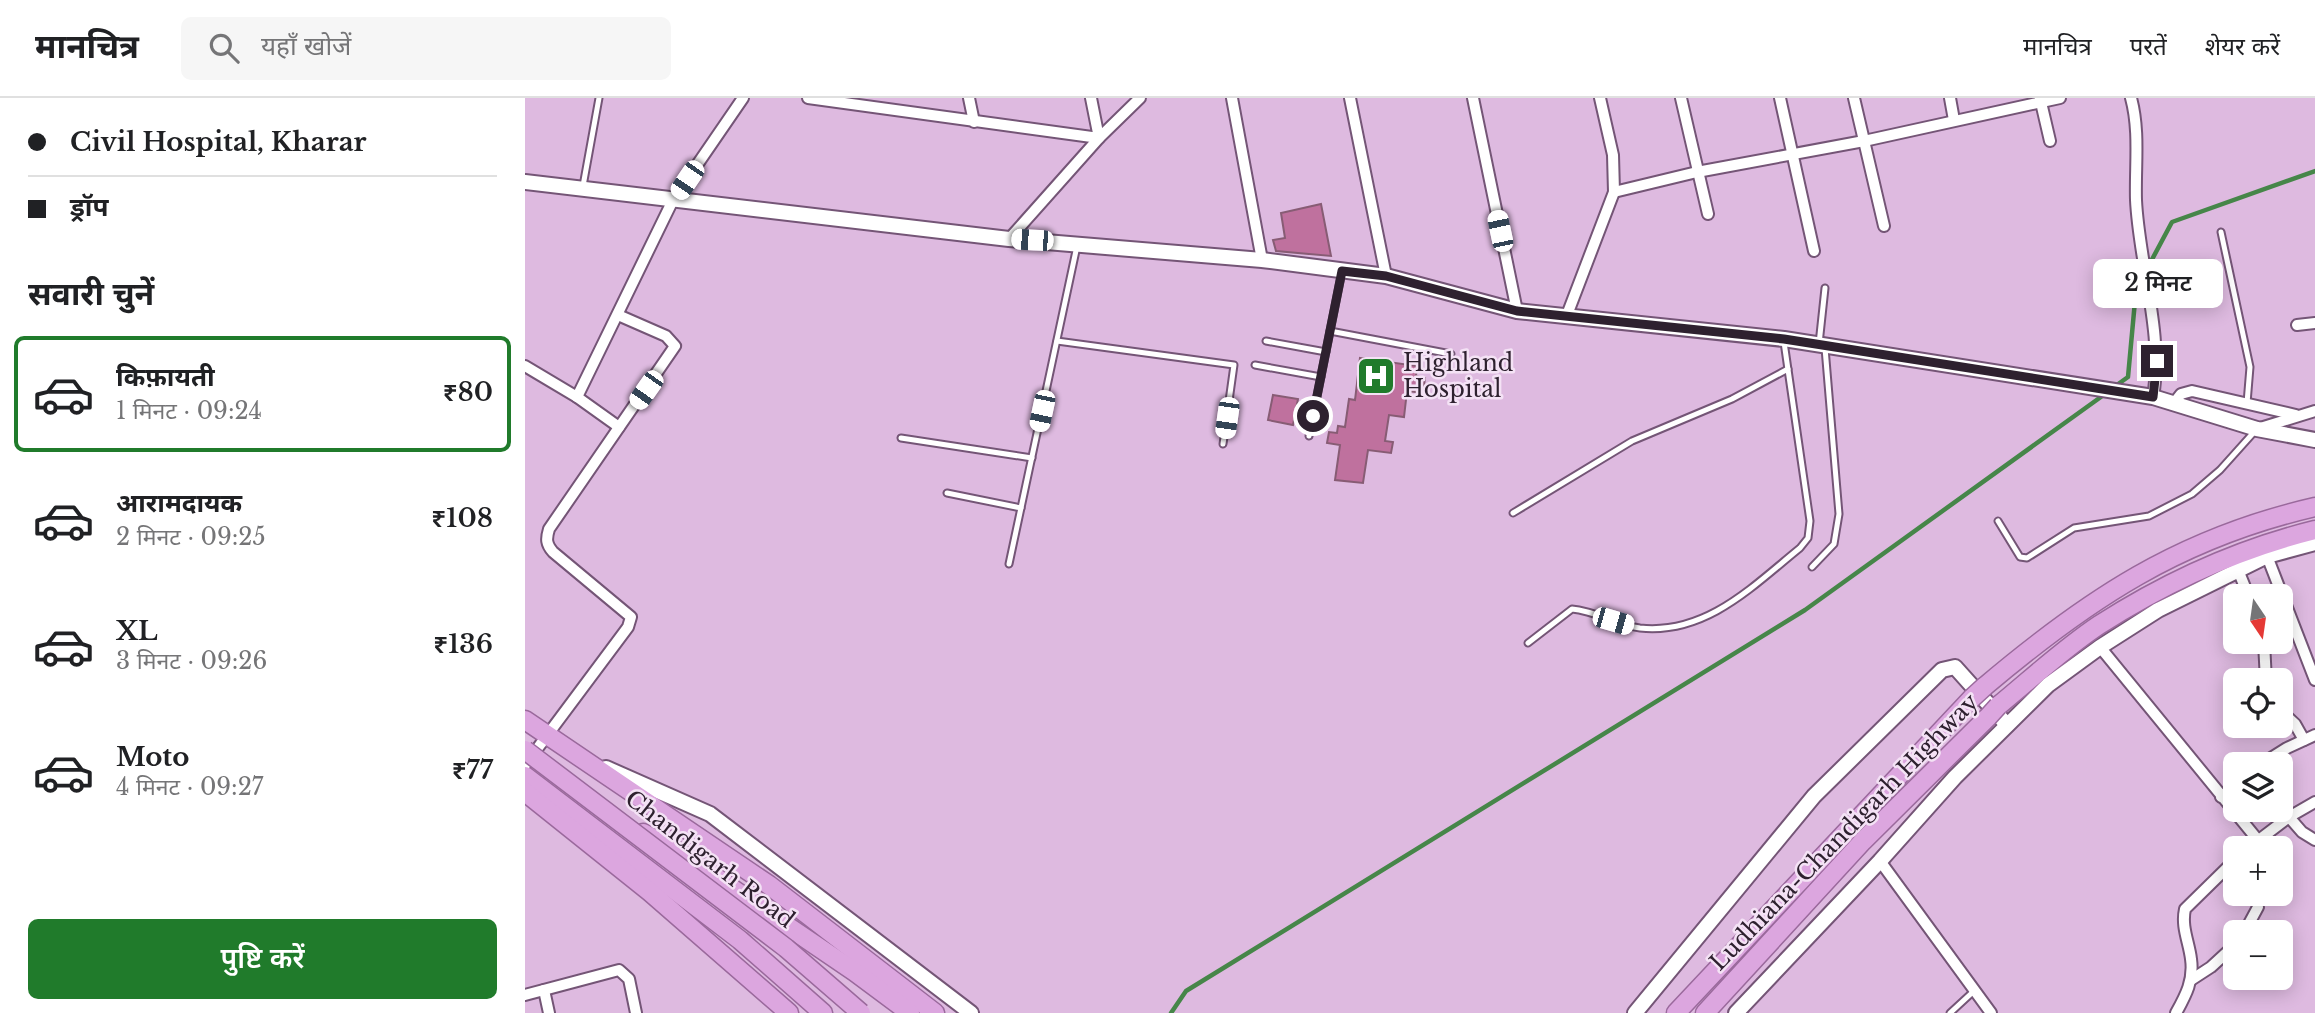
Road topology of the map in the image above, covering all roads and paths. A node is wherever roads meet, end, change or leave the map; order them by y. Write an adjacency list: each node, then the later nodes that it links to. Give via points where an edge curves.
1 (599, 98): 27 (lane)
2 (743, 98): 29 (street)
3 (808, 98): 18 (street)
4 (969, 98): 20 (street)
5 (1091, 98): 21 (street)
6 (1140, 98): 21 (street)
7 (1232, 98): 36 (street)
8 (1350, 98): 38 (street)
9 (1473, 98): 40 (street)
10 (1600, 98): 28 (street, via 1613,155)
11 (1681, 98): 25 (street)
12 (1780, 98): 24 (street)
13 (1854, 98): 22 (street)
14 (1950, 98): 19 (street)
15 (2060, 98): 17 (street)
16 (2131, 98): 57 (street, via 2142,261 2157,361)
17 (2041, 100): 19 (street); 23 (street)
18 (871, 103): 20 (street)
19 (1954, 121): 22 (street)
20 (974, 122): 21 (street)
21 (1099, 138): 33 (street)
22 (1864, 141): 24 (street); 31 (street)
23 (2050, 141)
24 (1792, 154): 25 (street); 35 (street)
25 (1697, 172): 28 (street); 30 (street)
26 (525, 182): 27 (street)
27 (582, 189): 29 (street)
28 (1613, 192): 42 (street)
29 (673, 200): 33 (street); 41 (street)
30 (1708, 214)
31 (1884, 226)
32 (2221, 232): 59 (lane, via 2250,368)
33 (1009, 239): 34 (street)
34 (1077, 243): 36 (street); 47 (lane)
35 (1814, 251)
36 (1262, 260): 37 (street)
37 (1342, 271): 38 (street); 45 (lane)
38 (1386, 276): 40 (street)
39 (1825, 288): 49 (lane)
40 (1517, 311): 42 (street)
41 (618, 314): 56 (street); 62 (street, via 666,336 675,346)
42 (1567, 315): 46 (street)
43 (2315, 323): 44 (street)
44 (2297, 325)
45 (1330, 331): 50 (lane); 51 (lane)
46 (1784, 339): 49 (street); 54 (lane)
47 (1056, 341): 67 (lane, via 1234,365); 68 (lane)
48 (1266, 341): 50 (lane)
49 (1822, 345): 57 (street); 78 (lane, via 1839,528 1834,544)
50 (1326, 352): 55 (lane)
51 (1451, 354)
52 (1255, 365): 55 (lane)
53 (525, 366): 56 (street)
54 (1788, 369): 72 (lane, via 1732,399 1632,441); 81 (lane, via 1810,521 1808,538 1800,548 1731,604 1695,621 1643,628 1572,610)
55 (1321, 377): 64 (lane)
56 (577, 397): 62 (street)
57 (2153, 397): 58 (street)
58 (2174, 402): 59 (street, via 2192,391); 63 (street)
59 (2247, 403): 61 (street)
60 (2315, 411): 61 (street)
61 (2296, 415): 63 (street)
62 (619, 427): 87 (street, via 549,529 547,545 631,617)
63 (2257, 429): 66 (street); 73 (lane, via 2192,494 2149,516 2074,528 2027,558 2020,557)
64 (1309, 436)
65 (901, 438): 68 (lane)
66 (2315, 440)
67 (1223, 444)
68 (1032, 458): 71 (lane)
69 (947, 493): 71 (lane)
70 (2315, 507): 123 (highway, via 2230,531 2111,589 2061,623 1978,692)
71 (1021, 508): 77 (lane)
72 (1513, 513)
73 (1998, 521)
74 (2315, 530): 124 (highway, Ludhiana-Chandigarh Highway, via 2269,541 2190,574 2099,625 1993,711 1863,841)
75 (2315, 543): 76 (street)
76 (2267, 556): 79 (street); 83 (street)
77 (1009, 564)
78 (1812, 567)
79 (2238, 570): 80 (street); 82 (street, via 2158,610)
80 (2244, 584)
81 (1528, 643)
82 (2100, 647): 86 (street, via 2048,685); 96 (street)
83 (2315, 680)
84 (525, 720): 87 (highway)
85 (2293, 722): 89 (street)
86 (2007, 725): 105 (street); 122 (street, via 1955,667 1942,670 1814,796)
87 (547, 736): 92 (highway); 93 (street)
88 (2315, 736): 89 (street)
89 (2304, 740): 91 (street)
90 (525, 750): 99 (highway, Chandigarh Road, bridge)
91 (2283, 752)
92 (579, 757): 120 (highway, via 769,885); 121 (street, via 710,814)
93 (525, 765)
94 (525, 776): 117 (highway, via 740,940)
95 (525, 792): 116 (highway)
96 (2221, 797): 102 (street)
97 (2315, 802): 98 (street)
98 (2293, 815)
99 (621, 822): 118 (highway, Chandigarh Road, bridge, via 786,948); 119 (highway, bridge, via 677,851)
100 (2282, 822): 103 (street)
101 (2293, 822): 104 (street)
102 (2254, 836)
103 (2261, 836)
104 (2315, 840)
105 (1881, 861): 112 (street); 125 (street)
106 (2223, 872): 110 (street, via 2185,909)
107 (2257, 907): 108 (street)
108 (2250, 920)
109 (2223, 956): 110 (street)
110 (2191, 980): 128 (street)
111 (544, 990): 113 (street); 114 (street); 115 (street, via 619,970 629,979)
112 (1975, 990): 126 (lane); 127 (street)
113 (525, 995)
114 (549, 1013)
115 (636, 1013)
116 (789, 1013)
117 (823, 1013)
118 (862, 1013)
119 (910, 1013)
120 (935, 1013)
121 (971, 1013)
122 (1635, 1013)
123 (1676, 1013)
124 (1705, 1013)
125 (1737, 1013)
126 (1950, 1013)
127 (1991, 1013)
128 (2176, 1013)

